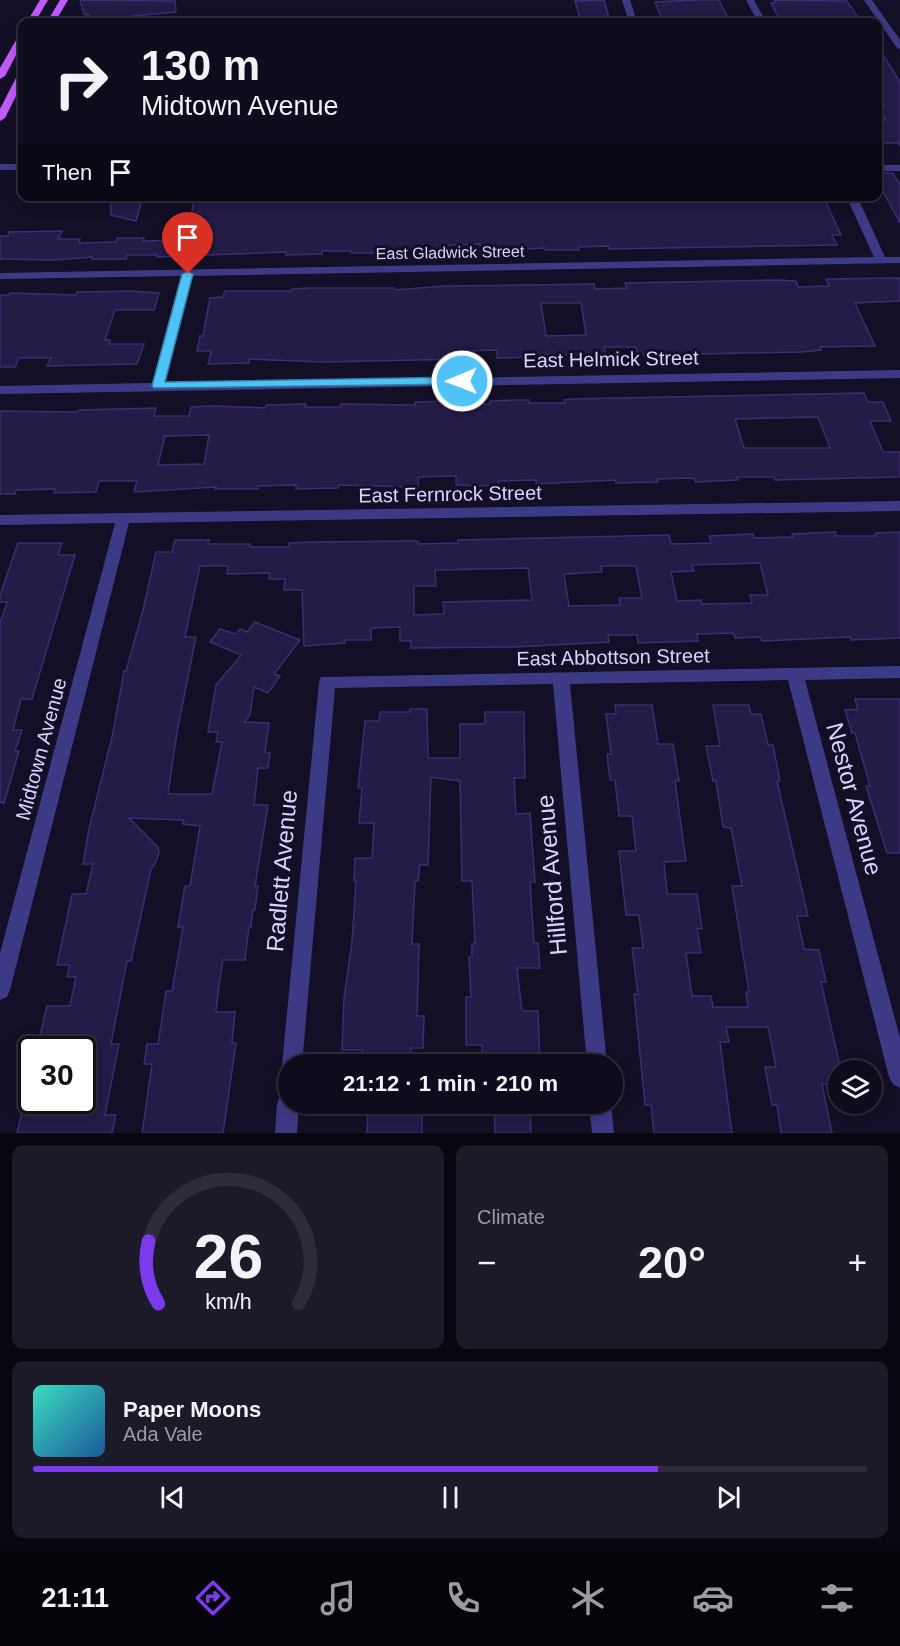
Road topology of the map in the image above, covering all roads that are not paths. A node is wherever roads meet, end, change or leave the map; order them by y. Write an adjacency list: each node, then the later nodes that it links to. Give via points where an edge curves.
1 (44, 0): 6 (main road)
2 (64, 0): 7 (main road)
3 (626, 0): 8 (street)
4 (750, 0): 9 (street)
5 (868, 0): 10 (street)
6 (33, 18)
7 (53, 18)
8 (632, 18)
9 (760, 18)
10 (881, 18)
11 (882, 20): 13 (street)
12 (18, 44): 14 (main road)
13 (900, 46)
14 (0, 76)
15 (18, 84): 16 (main road)
16 (0, 118)
17 (0, 167): 18 (street)
18 (18, 167)
19 (882, 168): 20 (street)
20 (900, 168)
21 (853, 201): 22 (street)
22 (881, 260): 23 (street, East Gladwick Street); 24 (street, East Gladwick Street)
23 (900, 260)
24 (188, 274): 25 (street, East Gladwick Street); 27 (street)
25 (0, 276)
26 (900, 374): 27 (street, East Helmick Street)
27 (158, 386): 28 (street, East Helmick Street)
28 (0, 390)
29 (900, 506): 30 (street, East Fernrock Street)
30 (123, 519): 31 (street, East Fernrock Street); 36 (street, Midtown Avenue)
31 (0, 520)
32 (900, 672): 33 (street, East Abbottson Street)
33 (795, 674): 34 (street, East Abbottson Street); 39 (street, Nestor Avenue)
34 (561, 680): 35 (street, East Abbottson Street); 38 (street, Hillford Avenue)
35 (327, 682): 37 (street, Radlett Avenue)
36 (0, 990)
37 (293, 1054)
38 (596, 1054)
39 (900, 1077)
40 (287, 1114): 42 (street)
41 (601, 1114): 43 (street)
42 (286, 1133)
43 (603, 1133)

